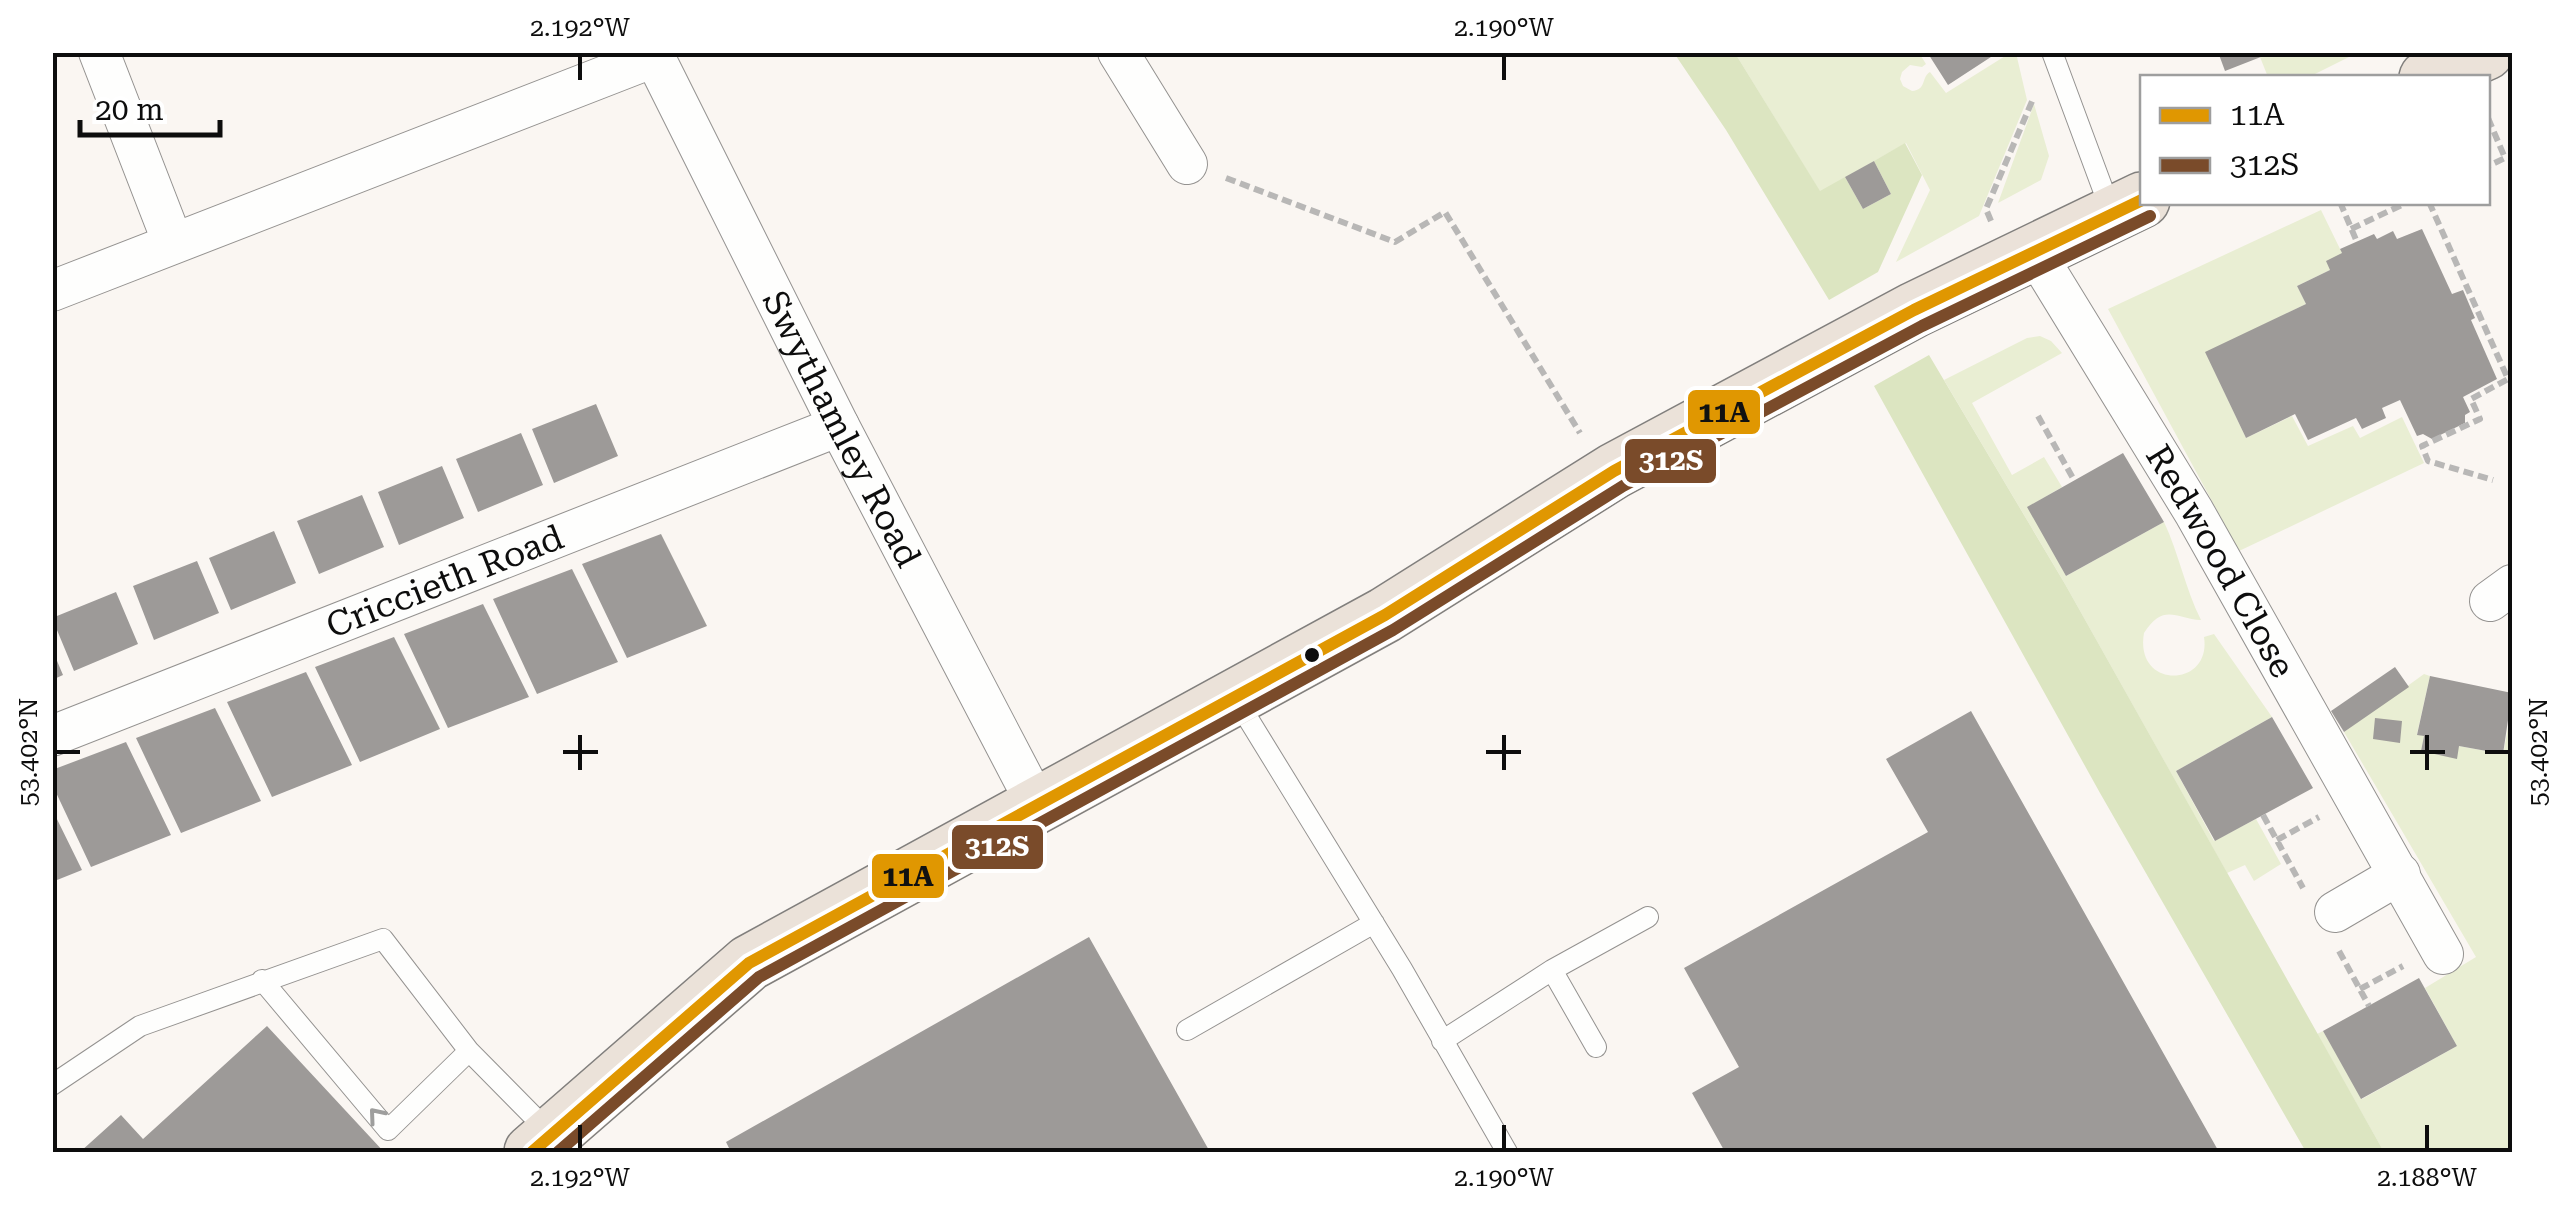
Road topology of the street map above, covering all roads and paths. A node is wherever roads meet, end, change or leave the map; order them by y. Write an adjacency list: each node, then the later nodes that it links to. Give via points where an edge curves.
1 (99, 52): 15 (street)
2 (1118, 52): 7 (street)
3 (2052, 52): 5 (lane)
4 (653, 55): 15 (street); 19 (street, Swythamley Road)
5 (2065, 86): 12 (lane); 16 (path, via 2032,99 1986,209)
6 (2490, 123): 8 (path, via 2504,158)
7 (1187, 164): 20 (path, via 1395,242 1445,212)
8 (2490, 165)
9 (2341, 205): 13 (path)
10 (2402, 205): 13 (path)
11 (2430, 205): 22 (path, via 2508,379 2471,399 2480,419 2422,446 2428,461)
12 (2127, 206): 16 (main road)
13 (2351, 229): 14 (path)
14 (2357, 242)
15 (173, 243): 17 (street)
16 (2021, 257): 20 (main road); 27 (street, Redwood Close, via 2194,512)
17 (52, 292)
18 (2038, 416): 21 (path)
19 (840, 426): 24 (street, Criccieth Road); 25 (street, Swythamley Road)
20 (1607, 476): 23 (main road)
21 (2074, 480)
22 (2492, 480)
23 (1236, 698): 25 (main road); 30 (lane)
24 (52, 736)
25 (1036, 803): 40 (main road, via 749,962)
26 (2263, 815): 29 (path)
27 (2400, 874): 29 (street); 31 (street, Redwood Close)
28 (1648, 917): 32 (lane)
29 (2326, 918): 34 (path)
30 (1374, 923): 35 (lane); 36 (lane)
31 (2443, 954)
32 (1552, 970): 36 (lane); 37 (lane)
33 (262, 980): 38 (lane, via 383,938); 38 (lane, one-way to 33, via 388,1130); 39 (lane, via 140,1026)
34 (2369, 1006)
35 (1187, 1030)
36 (1442, 1041): 41 (lane)
37 (1596, 1048)
38 (469, 1050): 40 (lane)
39 (52, 1084)
40 (542, 1144)
41 (1507, 1152)

